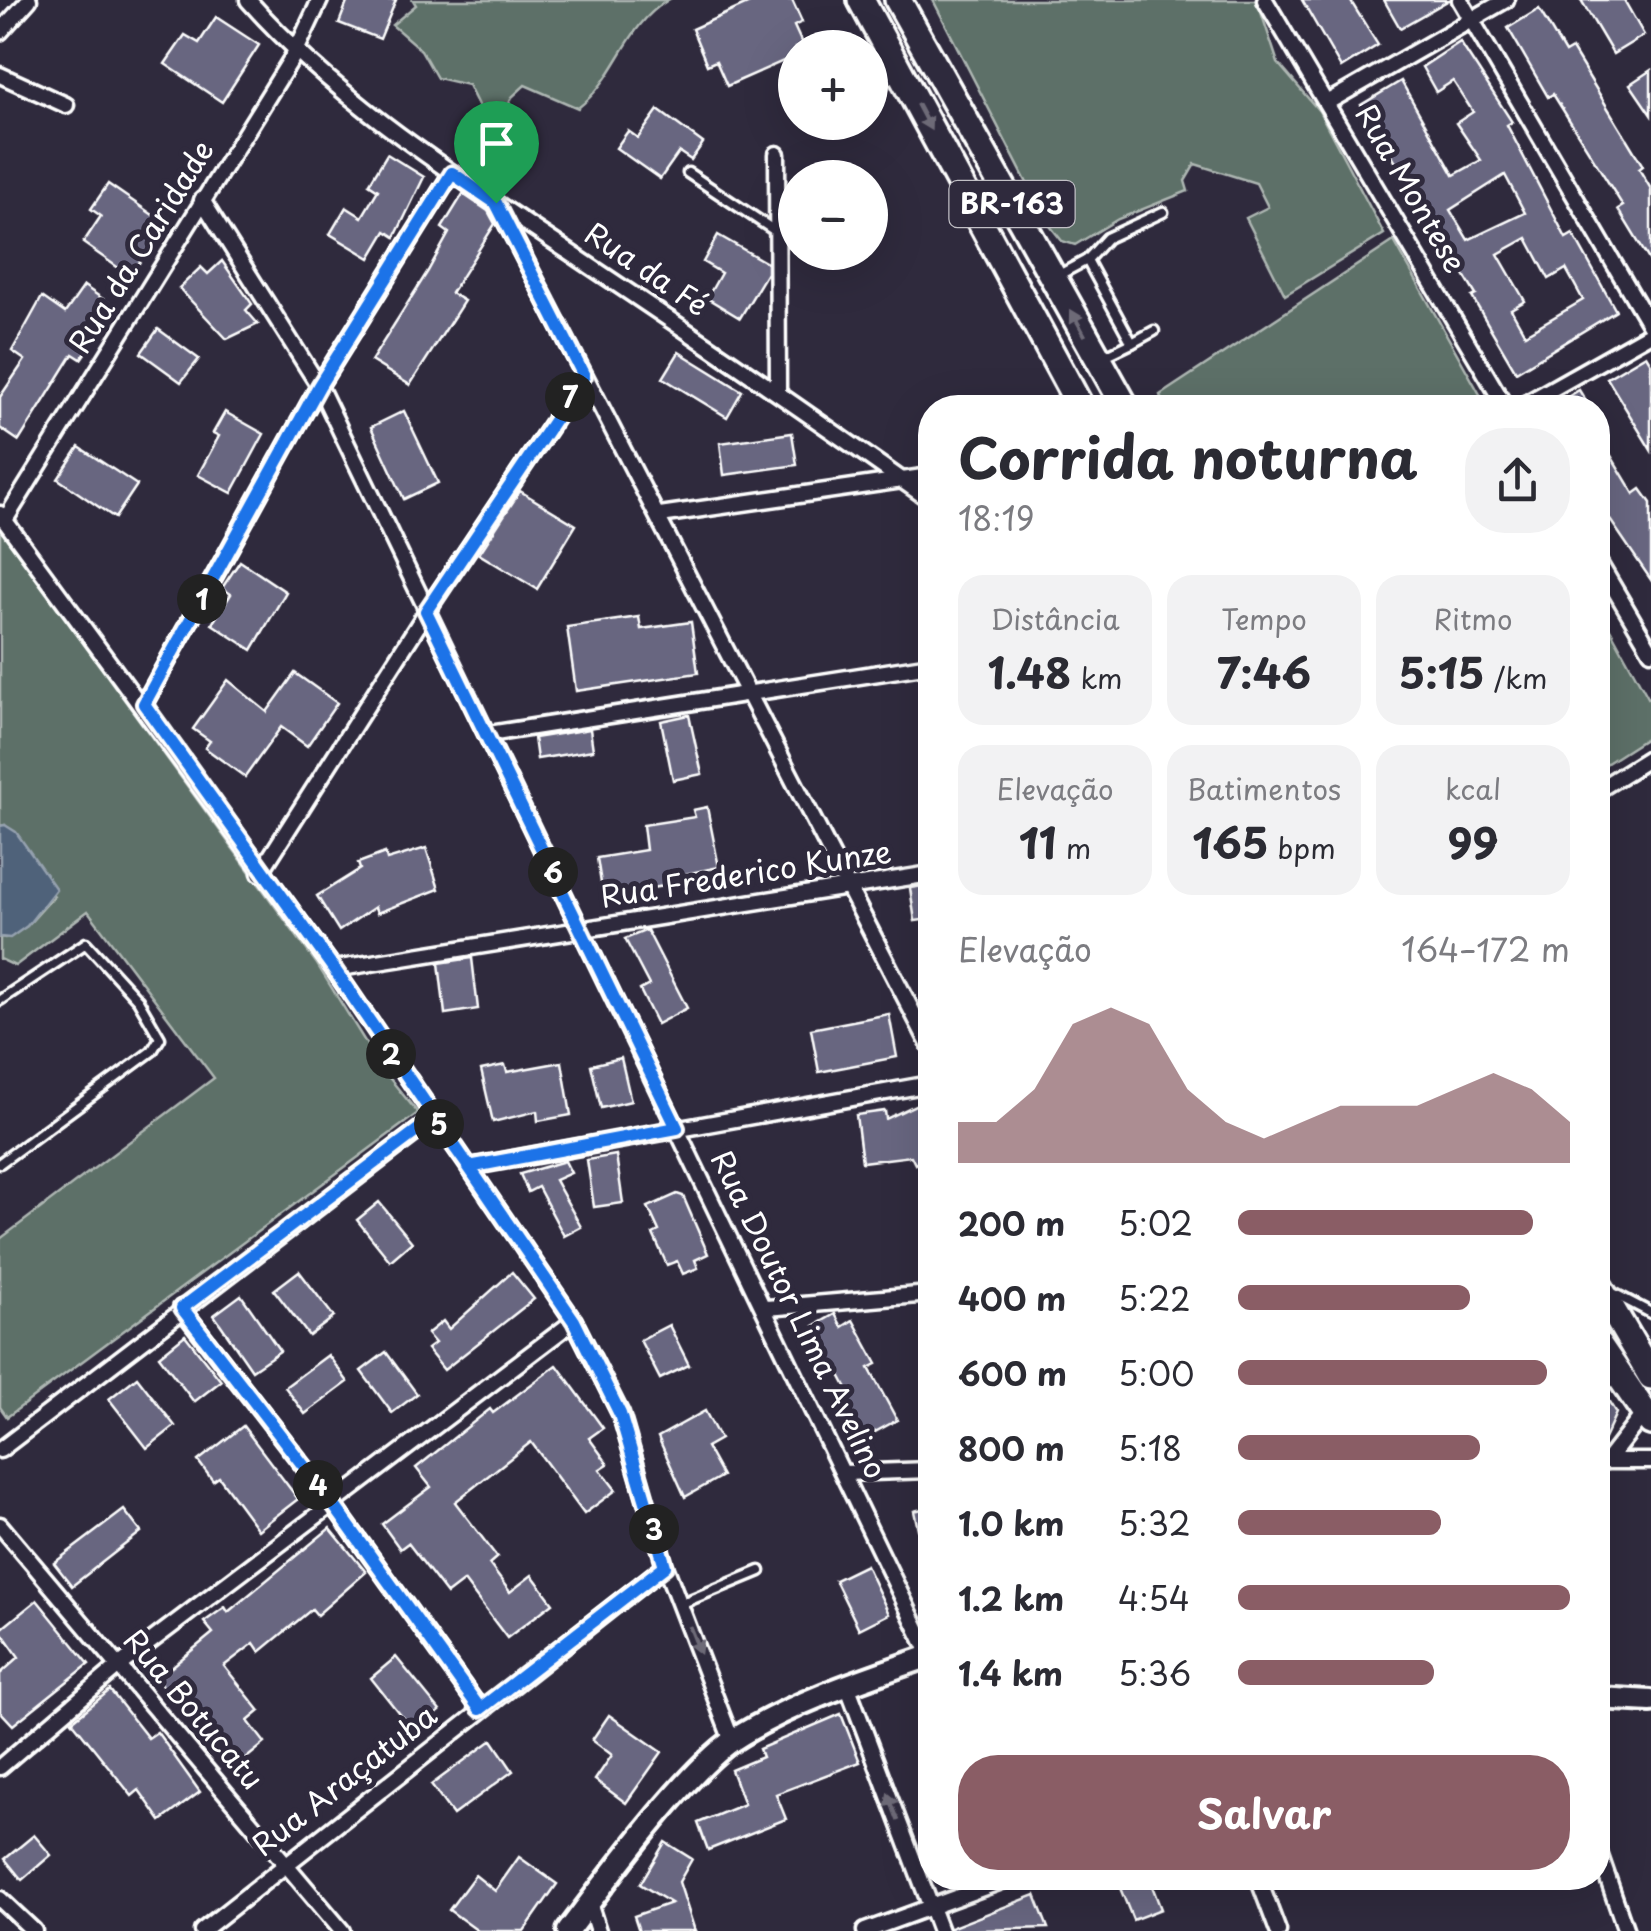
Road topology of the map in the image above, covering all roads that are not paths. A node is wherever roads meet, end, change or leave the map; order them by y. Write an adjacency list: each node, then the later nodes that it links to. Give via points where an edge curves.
1 (30, 0): 10 (street)
2 (248, 0): 11 (street, Rua da Fé)
3 (320, 0): 11 (street, Rua da Caridade)
4 (860, 0): 32 (highway, BR-163, one-way to 32)
5 (898, 0): 24 (highway, BR-163)
6 (1266, 0): 13 (street, Rua Montese)
7 (1460, 0): 9 (street)
8 (1506, 0): 9 (street)
9 (1472, 21): 13 (street); 25 (street)
10 (0, 32)
11 (295, 53): 16 (street, Rua da Fé); 18 (street, Rua da Caridade)
12 (0, 75): 14 (street)
13 (1328, 102): 34 (street, Rua Montese)
14 (66, 105)
15 (776, 154): 21 (street)
16 (452, 173): 19 (street, Rua da Fé); 30 (street)
17 (688, 174): 21 (lane)
18 (202, 200): 30 (street, Rua Doutor Lima Avelino); 40 (street, Rua da Caridade)
19 (496, 203): 29 (street); 31 (street, Rua da Fé)
20 (1163, 212): 22 (lane, via 1107,238)
21 (778, 233)
22 (1088, 260): 24 (lane); 27 (lane)
23 (778, 270): 31 (street)
24 (1053, 278): 28 (highway, BR-163, one-way to 24)
25 (1651, 330): 35 (street)
26 (1154, 331): 27 (lane)
27 (1132, 342): 28 (lane)
28 (1099, 359): 33 (highway, BR-163)
29 (584, 376): 39 (street); 42 (street)
30 (319, 386): 42 (street, Rua Doutor Lima Avelino); 46 (street)
31 (778, 392): 37 (street, Rua da Fé)
32 (1074, 395)
33 (1119, 395)
34 (1498, 395)
35 (1540, 395)
36 (918, 478): 37 (street)
37 (903, 481): 38 (street, Rua da Fé); 39 (street)
38 (918, 492)
39 (660, 515): 45 (street)
40 (2, 517): 46 (street)
41 (1610, 581): 43 (street)
42 (426, 611): 47 (street, Rua Doutor Lima Avelino); 50 (street)
43 (1651, 650)
44 (918, 667): 45 (street)
45 (752, 695): 47 (street); 52 (street)
46 (144, 704): 50 (street)
47 (489, 734): 53 (street, Rua Doutor Lima Avelino)
48 (1651, 757): 49 (street)
49 (1610, 783)
50 (260, 872): 54 (street)
51 (918, 876): 52 (street, Rua Frederico Kunze)
52 (846, 886): 53 (street, Rua Frederico Kunze); 56 (street)
53 (580, 930): 54 (street, Rua Frederico Kunze); 59 (street, Rua Doutor Lima Avelino)
54 (334, 969): 58 (street)
55 (0, 1000): 60 (lane, via 86,943 138,1000 160,1038)
56 (918, 1023)
57 (918, 1086): 59 (street)
58 (434, 1118): 61 (street); 65 (street)
59 (677, 1128): 61 (street); 66 (street, Rua Doutor Lima Avelino)
60 (0, 1164)
61 (469, 1167): 68 (street)
62 (1610, 1291): 67 (lane)
63 (918, 1295): 66 (street)
64 (1610, 1306): 70 (highway)
65 (182, 1308): 72 (street); 78 (street)
66 (767, 1308): 77 (street, Rua Doutor Lima Avelino)
67 (1651, 1312)
68 (574, 1321): 78 (street); 80 (street, via 620,1414)
69 (1610, 1362): 71 (highway)
70 (1651, 1376)
71 (1648, 1417): 73 (street)
72 (0, 1450)
73 (1610, 1453)
74 (1610, 1461): 75 (street)
75 (1651, 1461)
76 (918, 1470): 77 (street)
77 (844, 1473): 83 (street, Rua Doutor Lima Avelino)
78 (333, 1504): 85 (street); 89 (street)
79 (0, 1526): 85 (street, Rua Botucatu)
80 (665, 1566): 82 (street); 89 (street, Rua Araçatuba)
81 (760, 1572): 82 (lane)
82 (680, 1604): 90 (street, one-way to 90)
83 (918, 1630)
84 (918, 1660): 86 (street)
85 (122, 1664): 91 (street); 92 (street, Rua Botucatu)
86 (847, 1685): 90 (street); 93 (street, one-way to 86)
87 (1610, 1699): 88 (street)
88 (1651, 1701)
89 (480, 1709): 92 (street, Rua Araçatuba)
90 (732, 1741): 99 (street)
91 (0, 1767)
92 (285, 1864): 102 (street, Rua Araçatuba); 103 (street, Rua Botucatu)
93 (918, 1872)
94 (1610, 1885): 109 (street)
95 (925, 1890): 100 (street, one-way to 95)
96 (976, 1890): 100 (street)
97 (1263, 1890): 108 (street)
98 (0, 1900): 101 (street)
99 (590, 1903): 104 (street); 105 (street)
100 (931, 1906): 106 (street); 107 (street)
101 (34, 1931)
102 (202, 1931)
103 (342, 1931)
104 (568, 1931)
105 (598, 1931)
106 (864, 1931)
107 (940, 1931)
108 (1278, 1931)
109 (1626, 1931)

